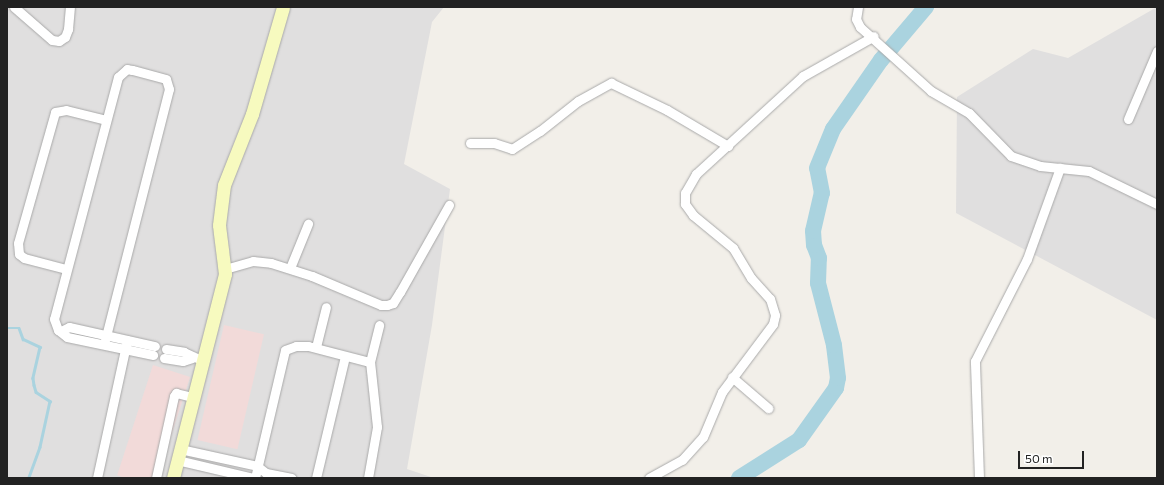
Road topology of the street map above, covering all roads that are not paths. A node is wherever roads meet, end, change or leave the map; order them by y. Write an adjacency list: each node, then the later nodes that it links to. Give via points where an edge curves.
1 (14, 7): 2 (street, via 52,40 59,41 68,29)
2 (70, 7)
3 (283, 7): 17 (main road, via 252,114 224,185 219,219)
4 (858, 7): 5 (street, via 858,23)
5 (874, 36): 10 (street, via 803,76); 11 (street, via 880,45 931,91 969,113 1011,156 1027,163)
6 (1157, 51): 7 (street)
7 (1128, 119)
8 (106, 120): 16 (street); 16 (street, via 66,110 55,112 18,243 19,254 24,258); 20 (street, via 122,72 127,69 154,74 168,83 166,107)
9 (470, 143): 10 (street, via 494,143 512,148 518,146 578,101 611,84 667,110)
10 (728, 146): 28 (street, via 690,184 685,193 685,204 693,215 733,248 750,278 770,299 775,315 773,324)
11 (1060, 168): 12 (street, via 1094,173); 42 (street, via 1027,259 975,361)
12 (1157, 204)
13 (449, 205): 15 (street, via 393,303 381,305)
14 (308, 224): 15 (street)
15 (290, 268): 17 (street, via 252,261)
16 (66, 269): 20 (street, via 54,319 58,330 68,336)
17 (224, 269): 26 (main road)
18 (326, 307): 22 (street)
19 (379, 325): 27 (street)
20 (106, 339): 21 (street)
21 (126, 344): 23 (street); 34 (street)
22 (316, 347): 25 (street); 32 (street, via 289,347 282,354)
23 (154, 350)
24 (165, 353): 26 (street, via 183,361)
25 (345, 356): 27 (street); 39 (street)
26 (196, 359): 29 (main road)
27 (370, 362): 40 (street, via 378,427)
28 (732, 377): 30 (street); 41 (street, via 696,445 682,460)
29 (192, 397): 31 (main road); 35 (street, via 176,393 174,396)
30 (768, 408)
31 (178, 455): 32 (street); 36 (main road); 37 (street)
32 (257, 466): 33 (street); 37 (street)
33 (266, 473): 37 (street); 38 (street)
34 (97, 478)
35 (156, 478)
36 (173, 478)
37 (254, 478)
38 (292, 478)
39 (316, 478)
40 (368, 478)
41 (649, 478)
42 (979, 478)

